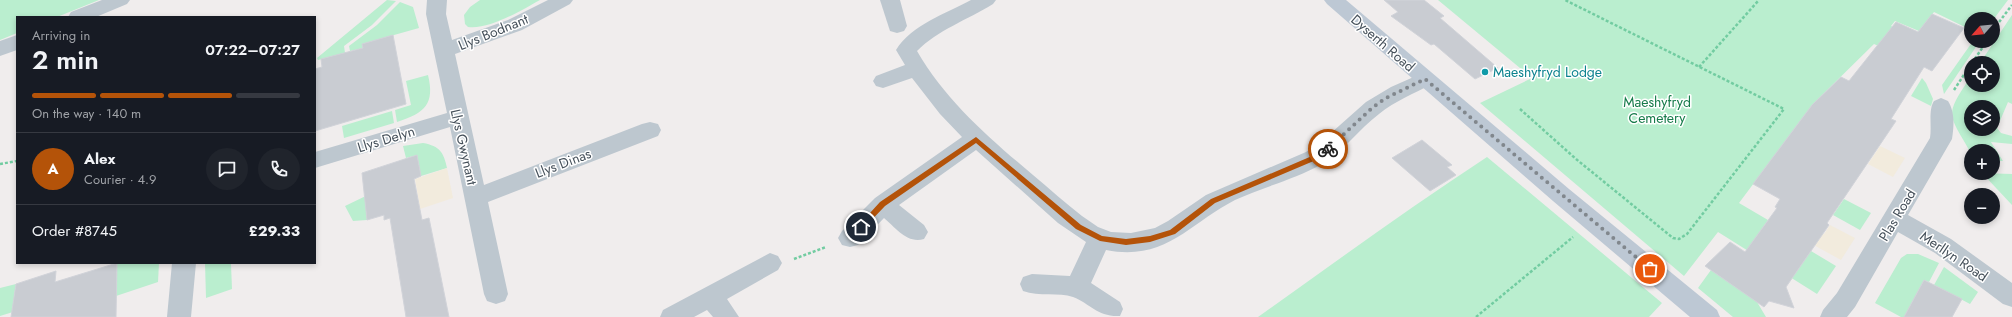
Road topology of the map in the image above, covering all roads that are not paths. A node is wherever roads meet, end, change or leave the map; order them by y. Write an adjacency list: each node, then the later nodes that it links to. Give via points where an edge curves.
1 (120, 0): 7 (street)
2 (437, 0): 11 (street, Llys Gwynant, via 436,14)
3 (563, 0): 11 (street, Llys Bodnant, via 515,25)
4 (890, 0): 8 (street)
5 (986, 0): 12 (street, via 929,30 914,41 906,50)
6 (1334, 0): 13 (main road, Dyserth Road)
7 (80, 16)
8 (897, 26)
9 (16, 42): 10 (street)
10 (0, 49)
11 (443, 51): 16 (street, Llys Gwynant)
12 (916, 69): 14 (street); 18 (street, via 939,100)
13 (1425, 79): 25 (street, via 1386,98 1372,108 1324,152 1213,201 1172,232 1150,239 1126,242); 37 (main road, Dyserth Road)
14 (883, 81)
15 (1941, 106): 22 (street, Plas Road, via 1941,139)
16 (458, 117): 19 (street, Llys Delyn); 20 (street, Llys Gwynant)
17 (650, 130): 20 (street, Llys Dinas)
18 (976, 139): 21 (street); 25 (street, via 1079,227)
19 (316, 160)
20 (476, 196): 30 (street, Llys Gwynant)
21 (883, 204): 23 (street); 24 (street)
22 (1894, 219): 32 (street, Merllyn Road, via 1943,246); 38 (street, Plas Road, via 1846,300)
23 (916, 232)
24 (850, 238)
25 (1100, 238): 29 (street)
26 (770, 263): 31 (street)
27 (184, 264): 34 (street)
28 (1032, 284): 29 (street)
29 (1077, 287): 33 (street)
30 (496, 294)
31 (711, 296): 35 (street); 36 (street)
32 (2012, 297)
33 (1111, 309)
34 (179, 317)
35 (672, 317)
36 (727, 317)
37 (1708, 317)
38 (1832, 317)

